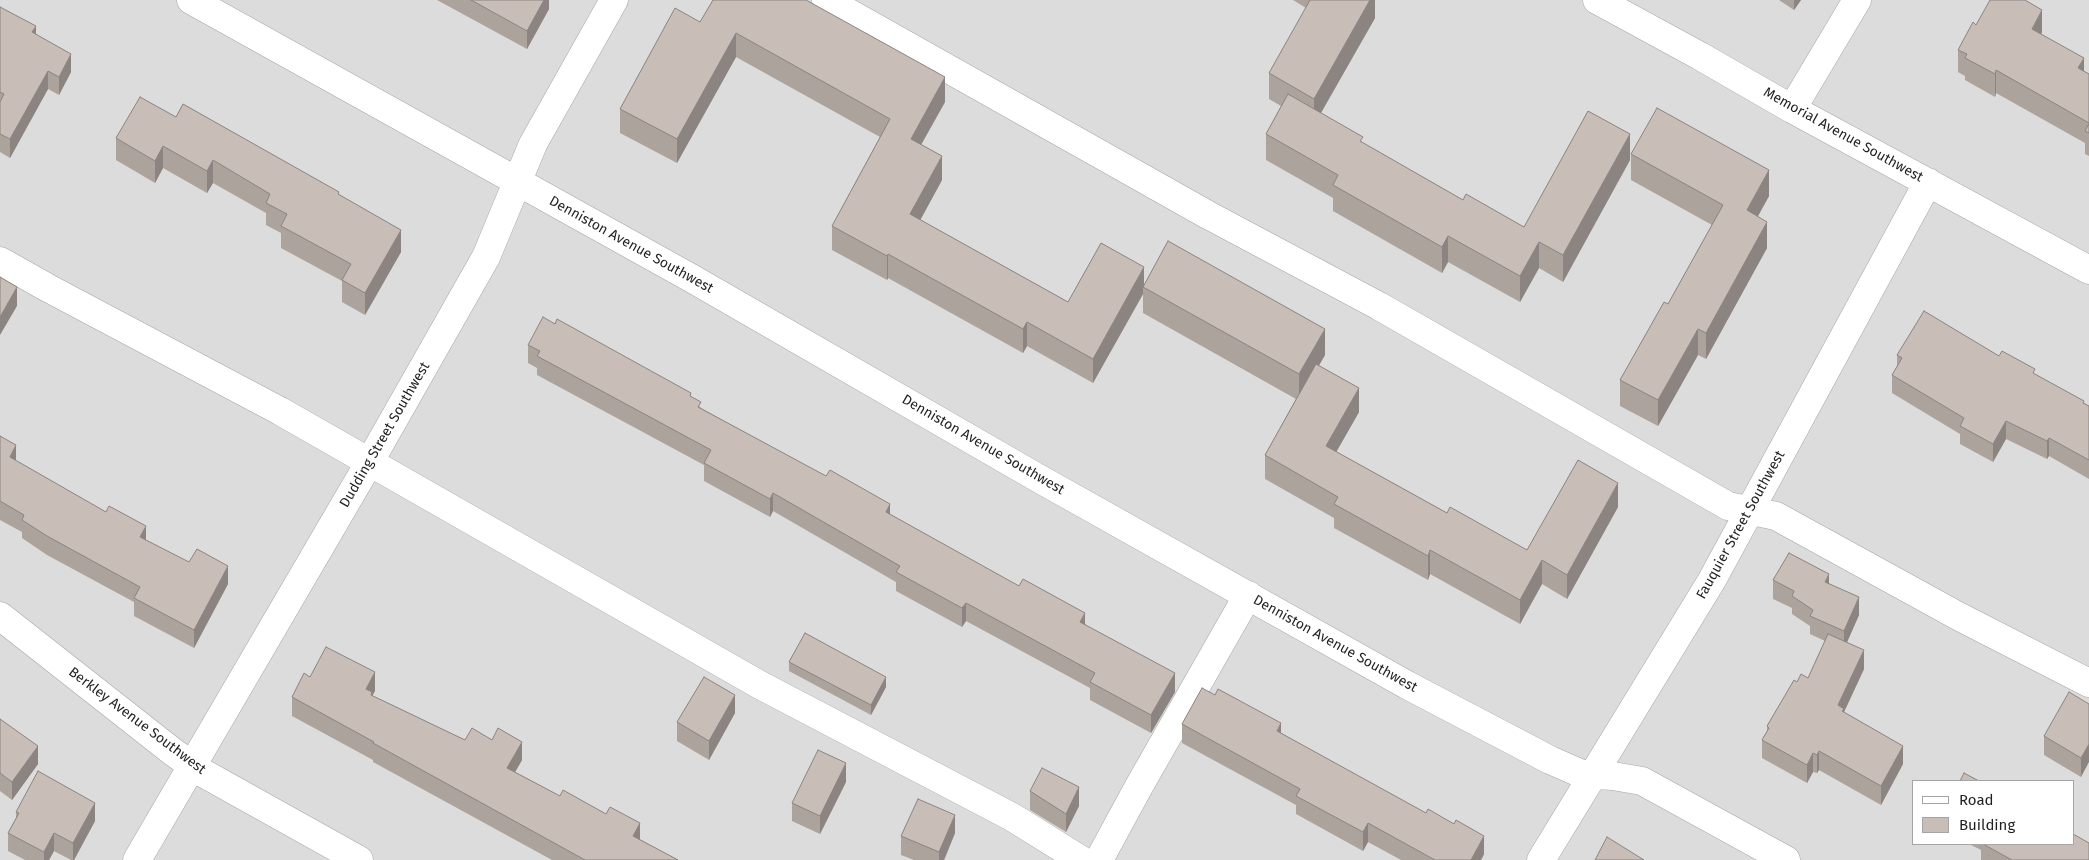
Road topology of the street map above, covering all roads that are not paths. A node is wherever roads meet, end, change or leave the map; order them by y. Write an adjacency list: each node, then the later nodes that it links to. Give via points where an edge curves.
1 (191, 0): 8 (street, Denniston Avenue Southwest)
2 (614, 0): 8 (street, Dudding Street Southwest, via 533,144)
3 (826, 0): 12 (street, via 1208,215 1379,306 1728,506)
4 (1597, 0): 6 (street, Memorial Avenue Southwest)
5 (1857, 0): 6 (street)
6 (1792, 109): 7 (street, Memorial Avenue Southwest)
7 (1928, 182): 10 (street, Memorial Avenue Southwest); 12 (street, Fauquier Street Southwest)
8 (517, 183): 11 (street, Dudding Street Southwest, via 486,257); 13 (street, Denniston Avenue Southwest)
9 (0, 261): 11 (street, via 280,411)
10 (2089, 270)
11 (369, 463): 16 (street, Dudding Street Southwest); 20 (street, via 760,685 1012,817)
12 (1750, 511): 15 (street, via 1776,516 1958,616); 17 (street, Fauquier Street Southwest, via 1712,580)
13 (1248, 595): 17 (street, Denniston Avenue Southwest, via 1406,685 1550,760 1582,774); 21 (street)
14 (0, 616): 16 (street, Berkley Avenue Southwest)
15 (2089, 683)
16 (193, 765): 18 (street, Dudding Street Southwest); 19 (street, Berkley Avenue Southwest)
17 (1593, 775): 22 (street, Fauquier Street Southwest); 23 (street, Denniston Avenue Southwest, via 1642,781)
18 (137, 860)
19 (359, 860)
20 (1081, 860)
21 (1099, 860)
22 (1542, 860)
23 (1786, 860)

